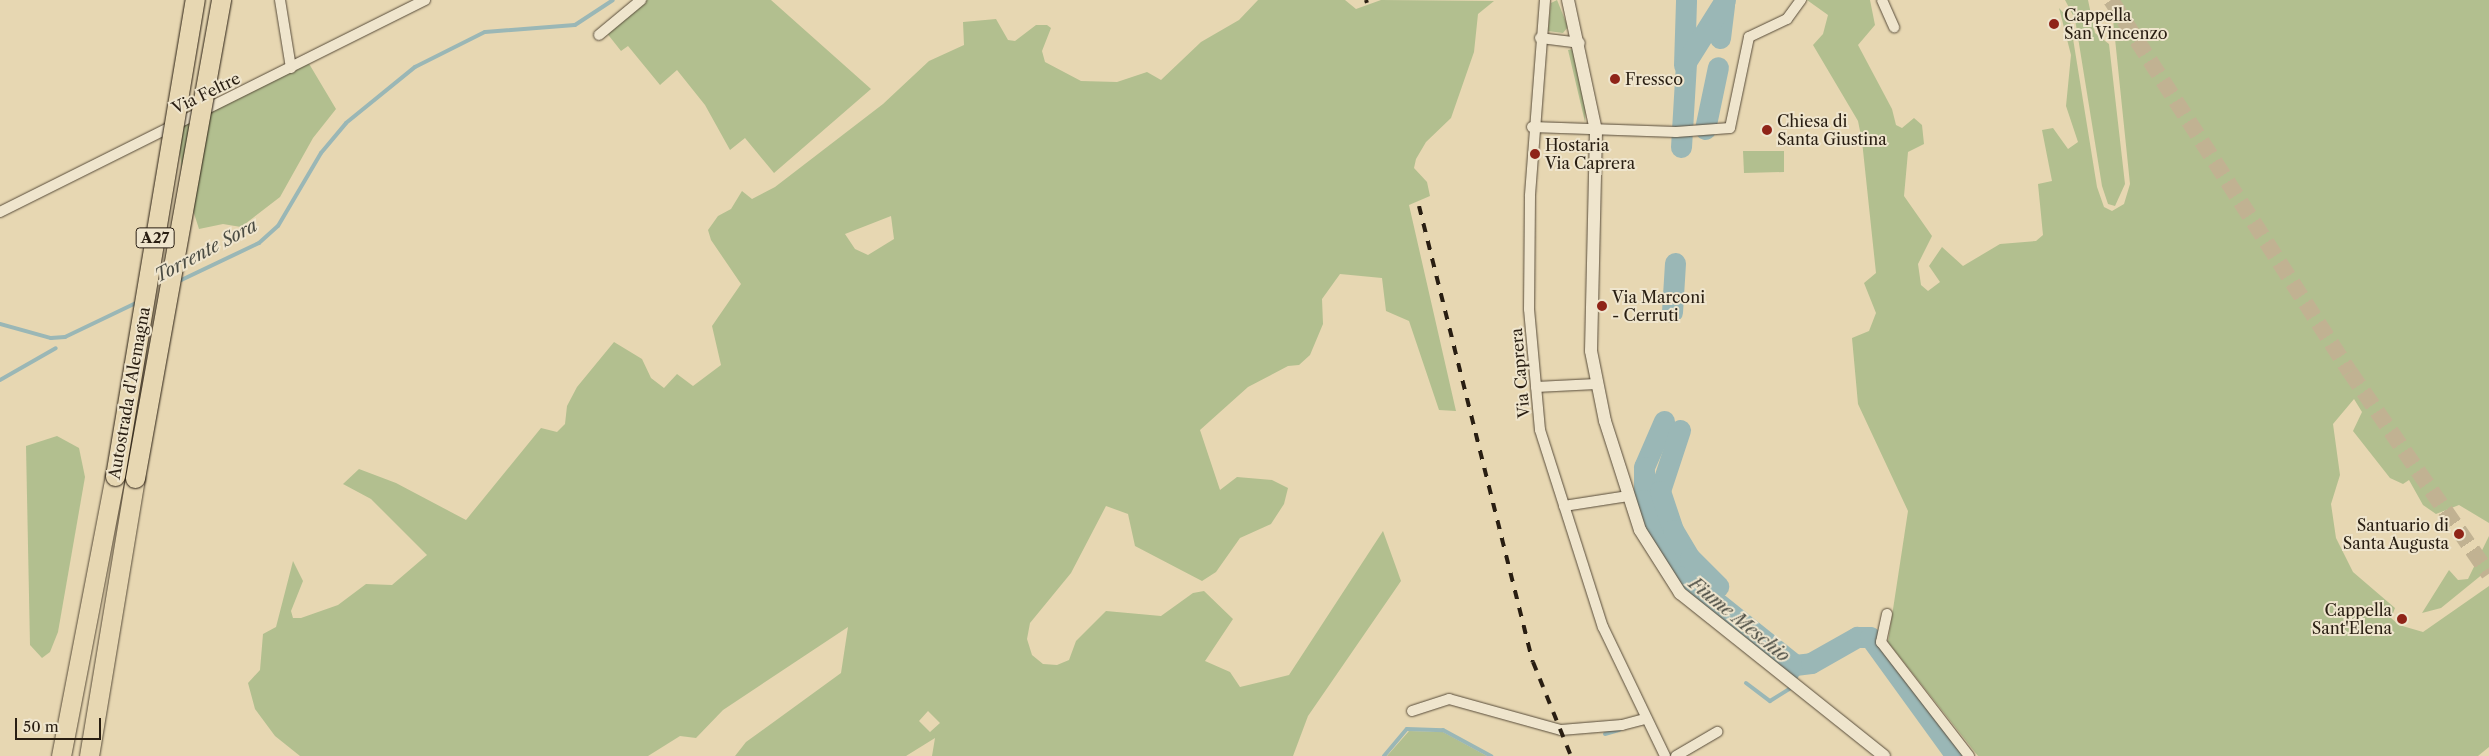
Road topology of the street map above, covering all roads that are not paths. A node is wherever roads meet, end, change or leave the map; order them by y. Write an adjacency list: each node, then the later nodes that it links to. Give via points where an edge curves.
1 (195, 0): 26 (highway, Autostrada d'Alemagna / A27, bridge, via 115,476)
2 (221, 0): 27 (highway, Autostrada d'Alemagna / A27, bridge, via 135,478)
3 (280, 0): 14 (street)
4 (426, 0): 14 (street, Via Feltre)
5 (641, 0): 11 (street)
6 (1545, 0): 12 (street, Via Caprera)
7 (1568, 0): 13 (street)
8 (1802, 0): 16 (street, via 1787,19 1749,37 1730,128 1699,132)
9 (1882, 0): 10 (street)
10 (1894, 28)
11 (598, 35)
12 (1540, 38): 13 (street); 15 (street, Via Caprera)
13 (1580, 43): 16 (street)
14 (291, 68): 17 (street, Via Feltre)
15 (1532, 127): 16 (street); 19 (street, Via Caprera, via 1529,309)
16 (1596, 131): 18 (street, via 1590,328)
17 (0, 212)
18 (1596, 384): 19 (street); 20 (street)
19 (1536, 387): 21 (street, Via Caprera, via 1540,430)
20 (1628, 496): 21 (street); 30 (street, via 1648,546 1672,584)
21 (1564, 506): 24 (street, Via Caprera, via 1603,627)
22 (1887, 614): 31 (street, via 1881,642)
23 (1412, 711): 24 (street, via 1449,699 1561,730)
24 (1645, 721): 28 (street, Via Caprera)
25 (1717, 732): 29 (street)
26 (61, 756)
27 (89, 756)
28 (1665, 756)
29 (1676, 756)
30 (1884, 756)
31 (1969, 756)

